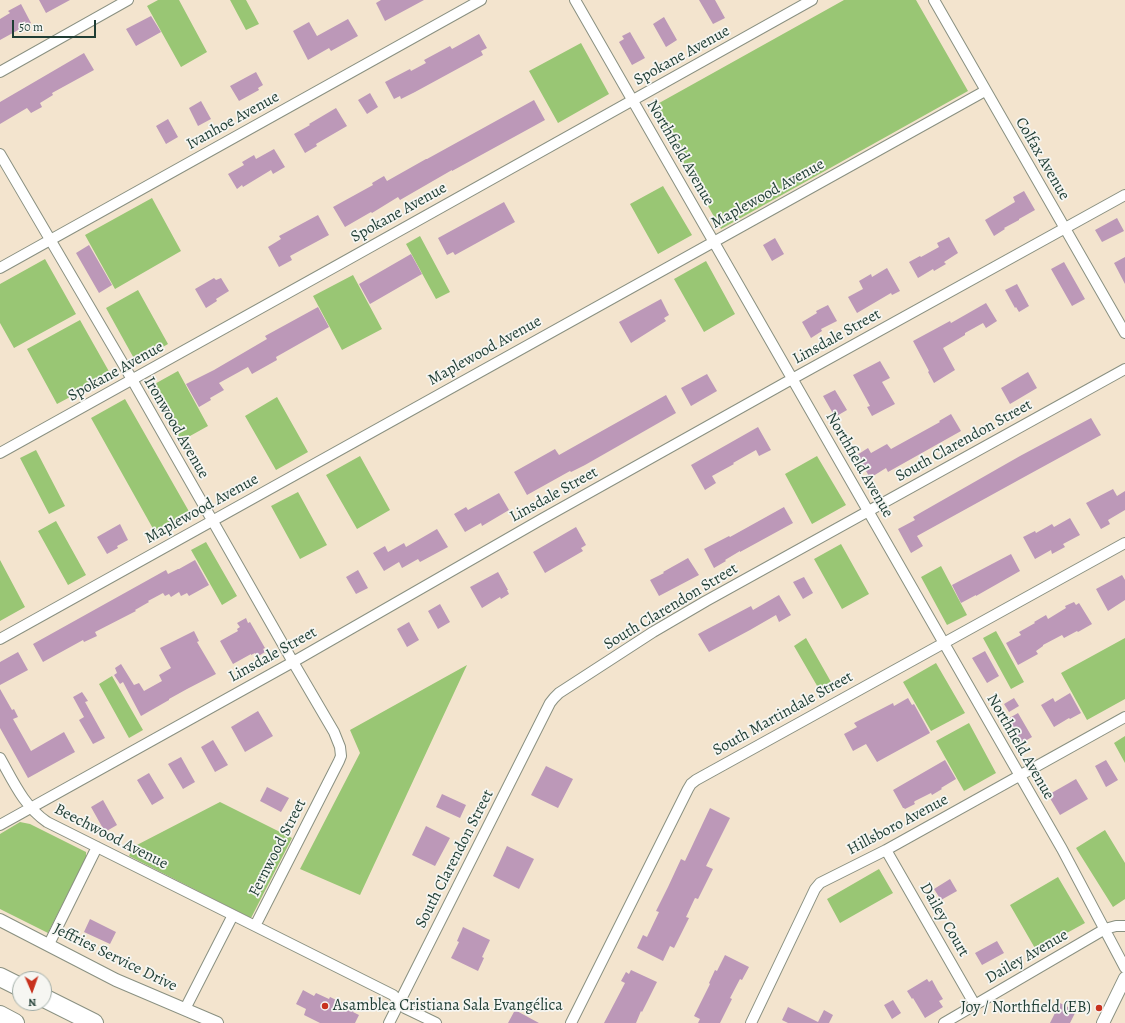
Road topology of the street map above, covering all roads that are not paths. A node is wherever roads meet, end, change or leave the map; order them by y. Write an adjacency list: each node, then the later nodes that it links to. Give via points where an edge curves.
1 (128, 0): 6 (street)
2 (481, 0): 12 (street, Ivanhoe Avenue)
3 (575, 0): 8 (street, Northfield Avenue)
4 (812, 0): 8 (street, Spokane Avenue)
5 (934, 0): 7 (street, Colfax Avenue)
6 (0, 72)
7 (985, 90): 11 (street, Colfax Avenue); 13 (street, Maplewood Avenue)
8 (633, 100): 13 (street, Northfield Avenue); 18 (street, Spokane Avenue)
9 (0, 154): 12 (street, Ironwood Avenue)
10 (1125, 194): 11 (street, Linsdale Street)
11 (1065, 228): 15 (street, Colfax Avenue); 17 (street, Linsdale Street)
12 (51, 239): 14 (street, Ivanhoe Avenue); 18 (street, Ironwood Avenue)
13 (713, 241): 17 (street, Northfield Avenue); 21 (street, Maplewood Avenue)
14 (0, 268)
15 (1125, 333)
16 (1125, 369): 20 (street, South Clarendon Street)
17 (792, 379): 20 (street, Northfield Avenue); 25 (street, Linsdale Street)
18 (132, 380): 19 (street, Spokane Avenue); 21 (street, Ironwood Avenue)
19 (0, 453)
20 (868, 511): 24 (street, Northfield Avenue); 44 (street, South Clarendon Street, via 653,632 554,698)
21 (212, 520): 23 (street, Maplewood Avenue); 25 (street, Ironwood Avenue)
22 (1125, 543): 24 (street, South Martindale Street)
23 (0, 639)
24 (943, 643): 28 (street, Northfield Avenue); 54 (street, South Martindale Street, via 691,784)
25 (293, 662): 29 (street, Ironwood Avenue, via 334,732 340,747 341,756); 30 (street, Linsdale Street)
26 (1125, 717): 28 (street, Hillsboro Avenue)
27 (0, 758): 30 (street, Beechwood Avenue)
28 (1019, 776): 33 (street, Hillsboro Avenue); 38 (street, Northfield Avenue)
29 (328, 783): 36 (street, Fernwood Street)
30 (30, 808): 31 (street, Linsdale Street); 32 (street, Beechwood Avenue, via 47,822)
31 (0, 826)
32 (98, 848): 34 (street, Beechwood Avenue); 39 (street)
33 (886, 850): 46 (street, Dailey Court); 55 (street, Hillsboro Avenue, via 820,883 815,889)
34 (233, 915): 36 (street, Beechwood Avenue); 47 (street)
35 (0, 920): 39 (street, Jeffries Service Drive)
36 (255, 926): 44 (street, via 393,995)
37 (1125, 926): 38 (street)
38 (1105, 929): 40 (street, Northfield Avenue); 46 (street, Dailey Avenue)
39 (49, 944): 47 (street, Jeffries Service Drive, via 116,980)
40 (1125, 968)
41 (0, 977): 43 (highway)
42 (1125, 978): 57 (street)
43 (12, 983)
44 (400, 1001): 52 (street, South Clarendon Street); 53 (street, via 405,1008)
45 (52, 1002): 50 (highway)
46 (975, 1005): 56 (street, Dailey Avenue)
47 (186, 1009): 51 (street, Jeffries Service Drive)
48 (0, 1015): 49 (highway)
49 (15, 1023)
50 (94, 1023)
51 (217, 1023)
52 (389, 1023)
53 (436, 1023)
54 (571, 1023)
55 (751, 1023)
56 (944, 1023)
57 (1103, 1023)

